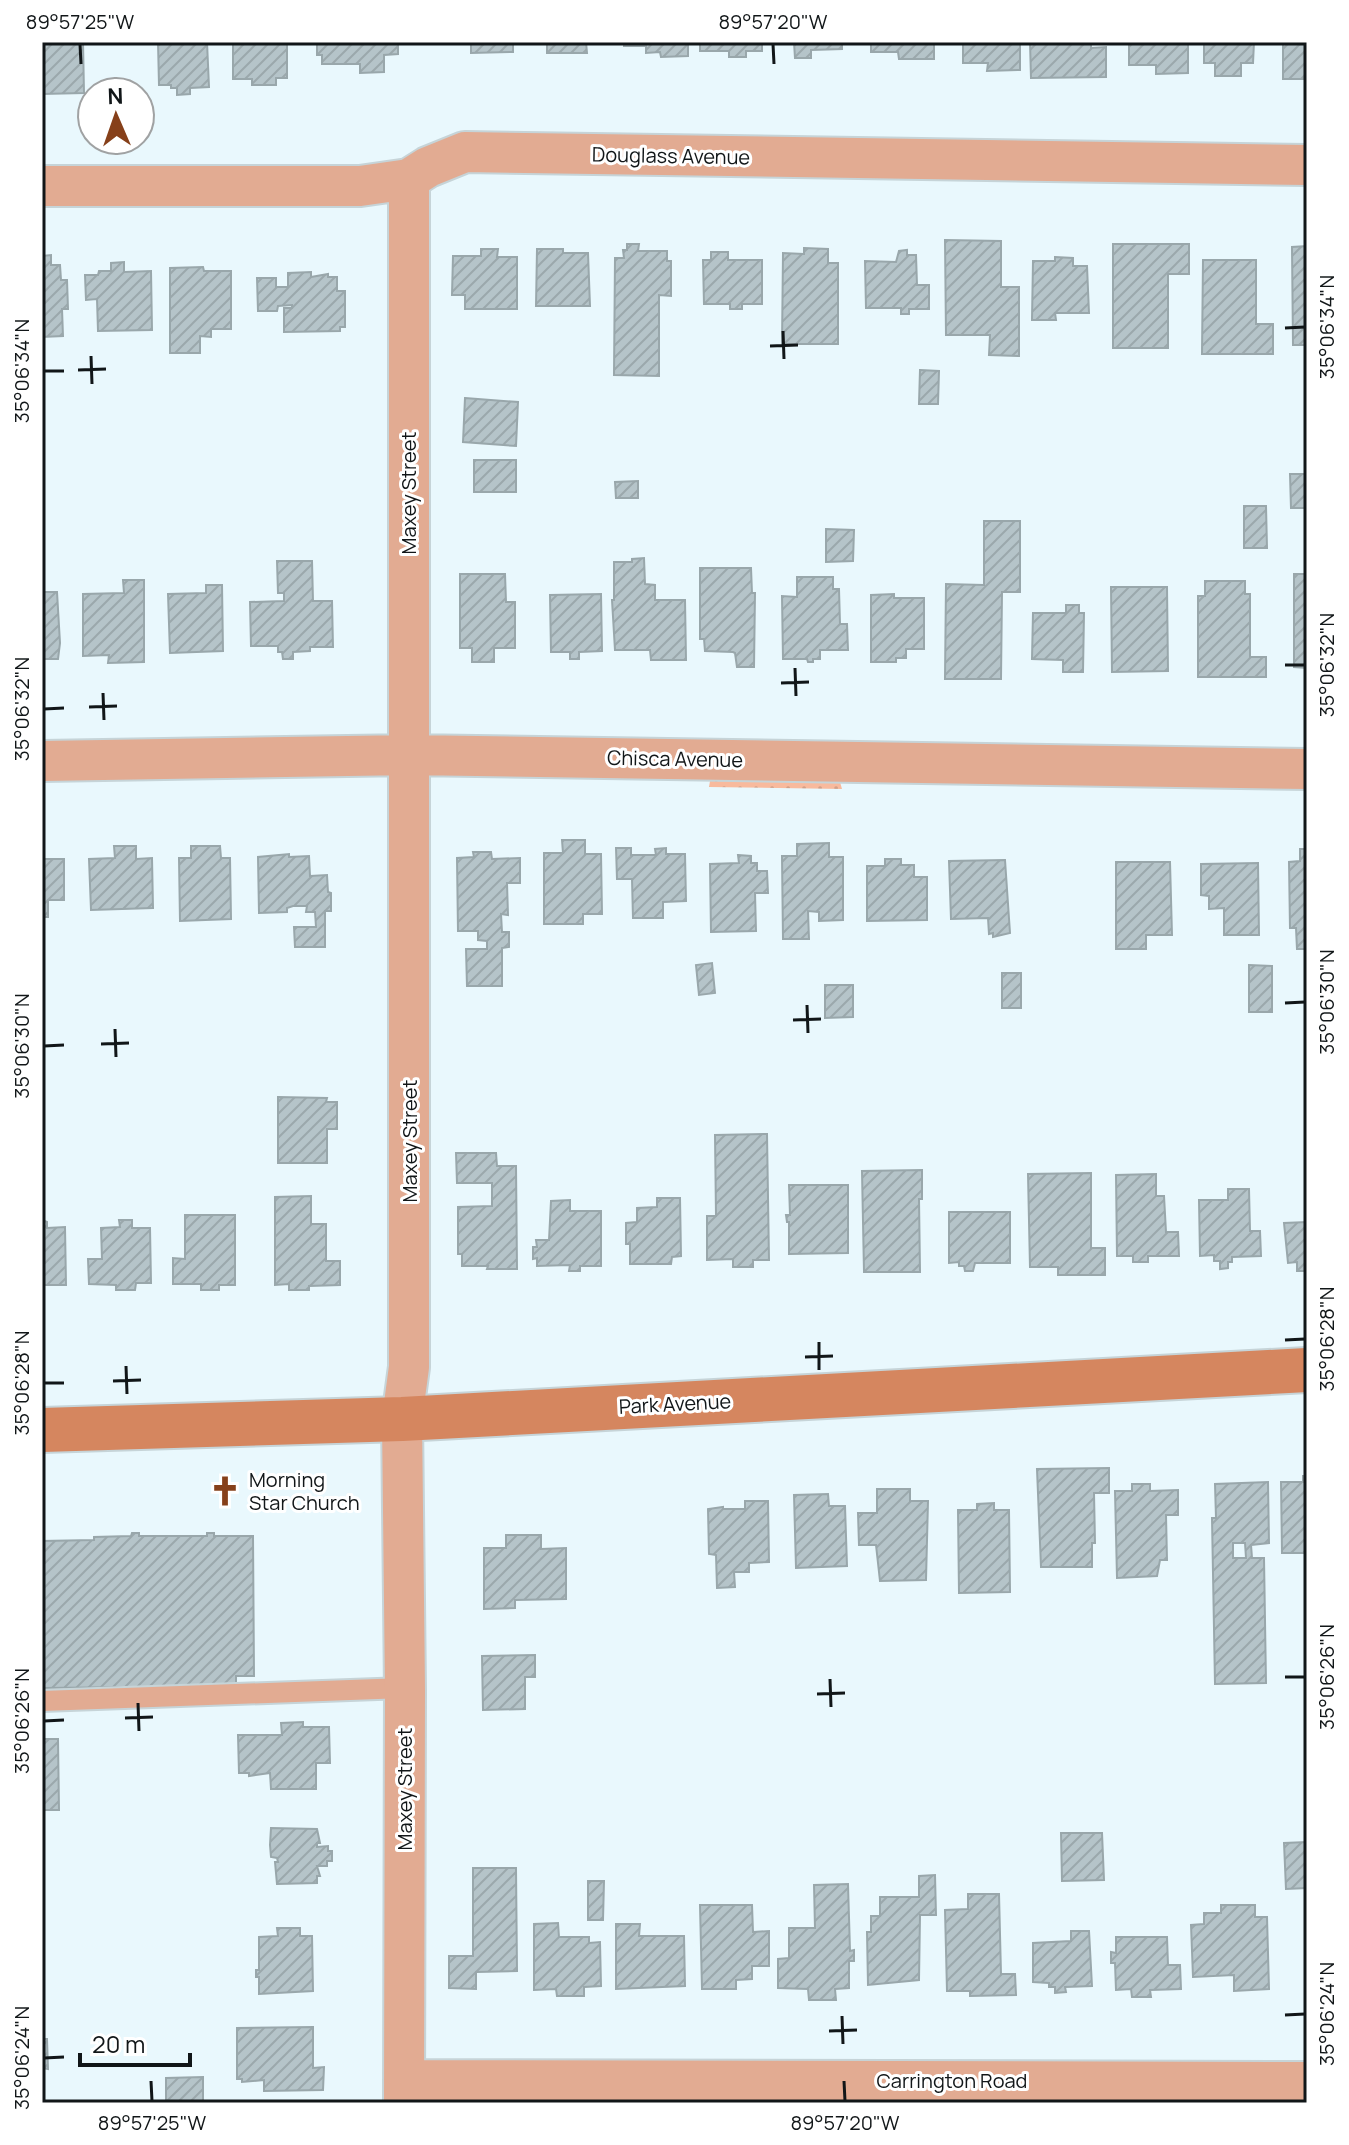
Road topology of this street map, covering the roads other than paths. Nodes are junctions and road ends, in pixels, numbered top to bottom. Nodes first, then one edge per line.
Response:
1 (1307, 165) edge
2 (409, 179) junction
3 (42, 186) edge
4 (410, 755) junction
5 (42, 761) edge
6 (1307, 769) edge
7 (1307, 1370) edge
8 (402, 1419) junction
9 (42, 1430) edge
10 (405, 1688) junction
11 (42, 1701) edge
12 (1307, 2082) edge
13 (404, 2092) edge

1 - 2 street, Douglass Avenue
2 - 3 street, Douglass Avenue
2 - 4 street, Maxey Street
4 - 5 street, Chisca Avenue
4 - 6 street, Chisca Avenue
4 - 8 street, Maxey Street
7 - 8 main road, Park Avenue
8 - 9 main road, Park Avenue
8 - 10 street, Maxey Street
10 - 11 lane
10 - 13 street, Maxey Street
12 - 13 street, Carrington Road

